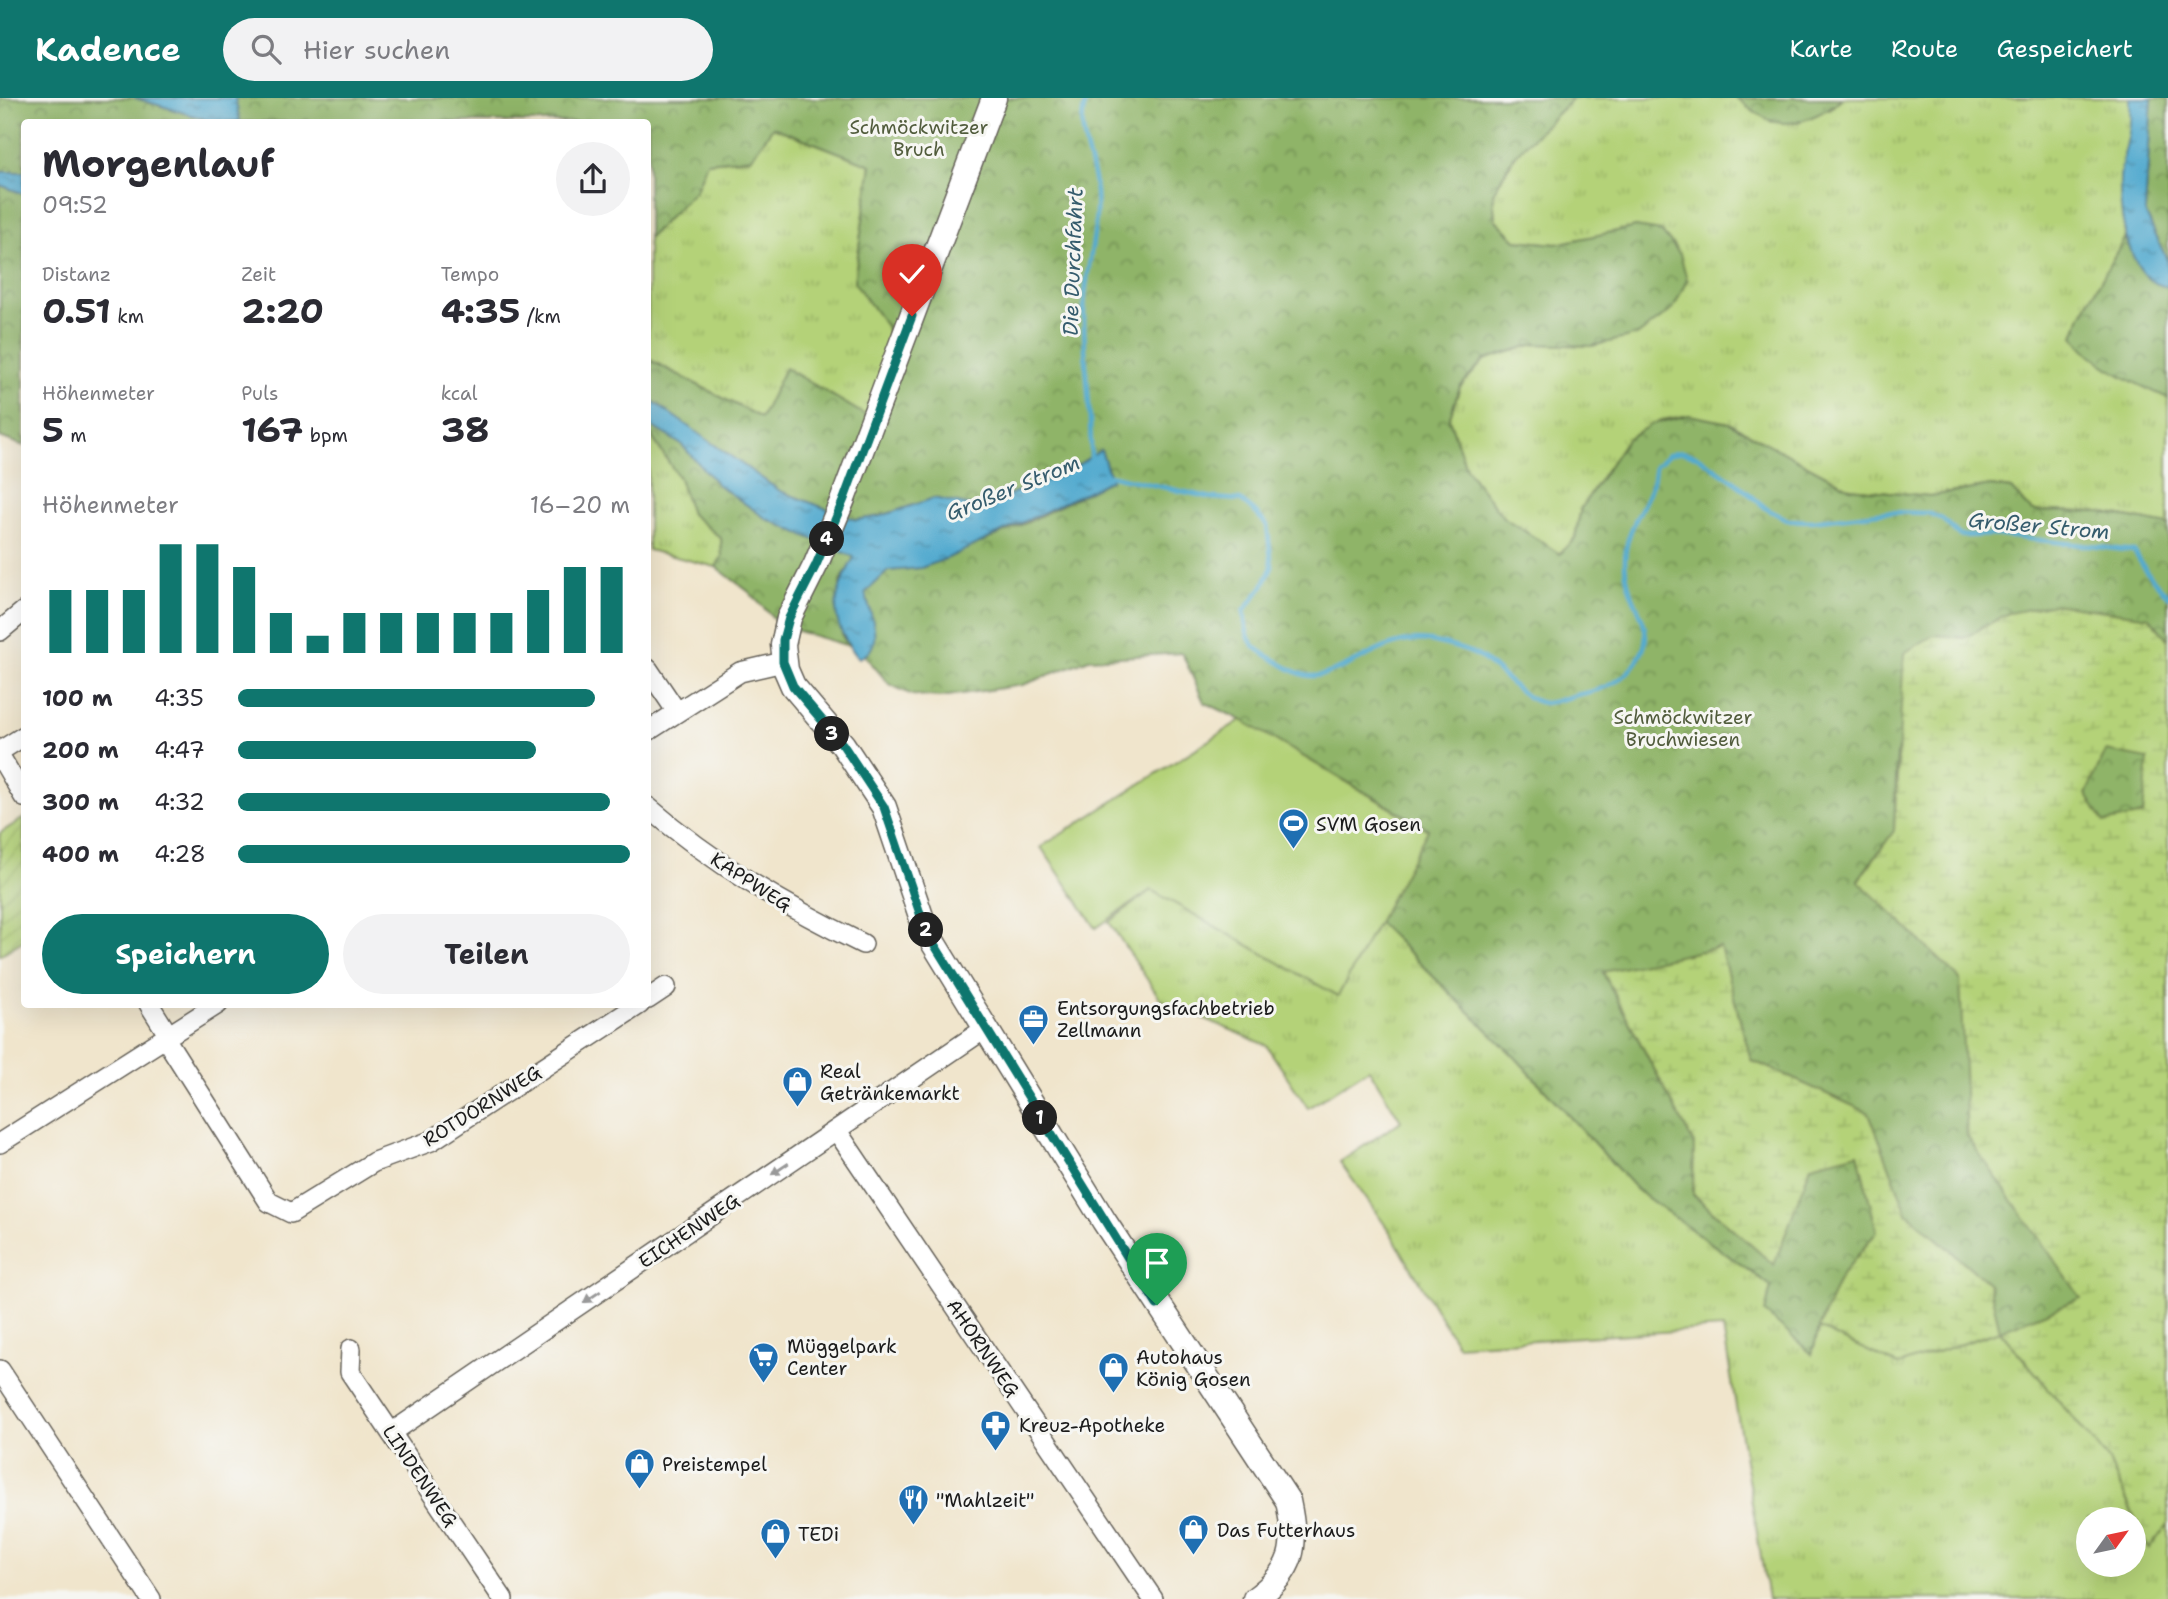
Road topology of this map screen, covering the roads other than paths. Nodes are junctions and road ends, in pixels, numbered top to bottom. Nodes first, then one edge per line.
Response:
1 (994, 98) edge
2 (21, 614) edge
3 (0, 631) edge
4 (783, 662) junction
5 (651, 673) edge
6 (677, 712) junction
7 (651, 729) edge
8 (21, 738) edge
9 (0, 754) edge
10 (21, 792) edge
11 (651, 809) edge
12 (863, 944) dead end
13 (666, 987) dead end
14 (651, 997) edge
15 (151, 1008) edge
16 (212, 1008) edge
17 (634, 1008) edge
18 (986, 1028) junction
19 (167, 1037) junction
20 (837, 1131) junction
21 (0, 1143) edge
22 (351, 1349) dead end
23 (0, 1370) edge
24 (391, 1433) junction
25 (151, 1599) edge
26 (503, 1599) edge
27 (1153, 1599) edge
28 (1255, 1599) edge

1 - 4 main road
2 - 3 street
4 - 6 street
4 - 18 main road
5 - 6 street
6 - 7 street
8 - 9 street
9 - 10 street
11 - 12 street, KAPPWEG
13 - 14 street
15 - 19 street
16 - 19 street
17 - 19 street, ROTDORNWEG
18 - 20 street, EICHENWEG
18 - 28 main road
19 - 21 street
20 -> 24 street, EICHENWEG
20 - 27 street, AHORNWEG
22 - 24 street, LINDENWEG
23 - 25 street
24 - 26 street, LINDENWEG

